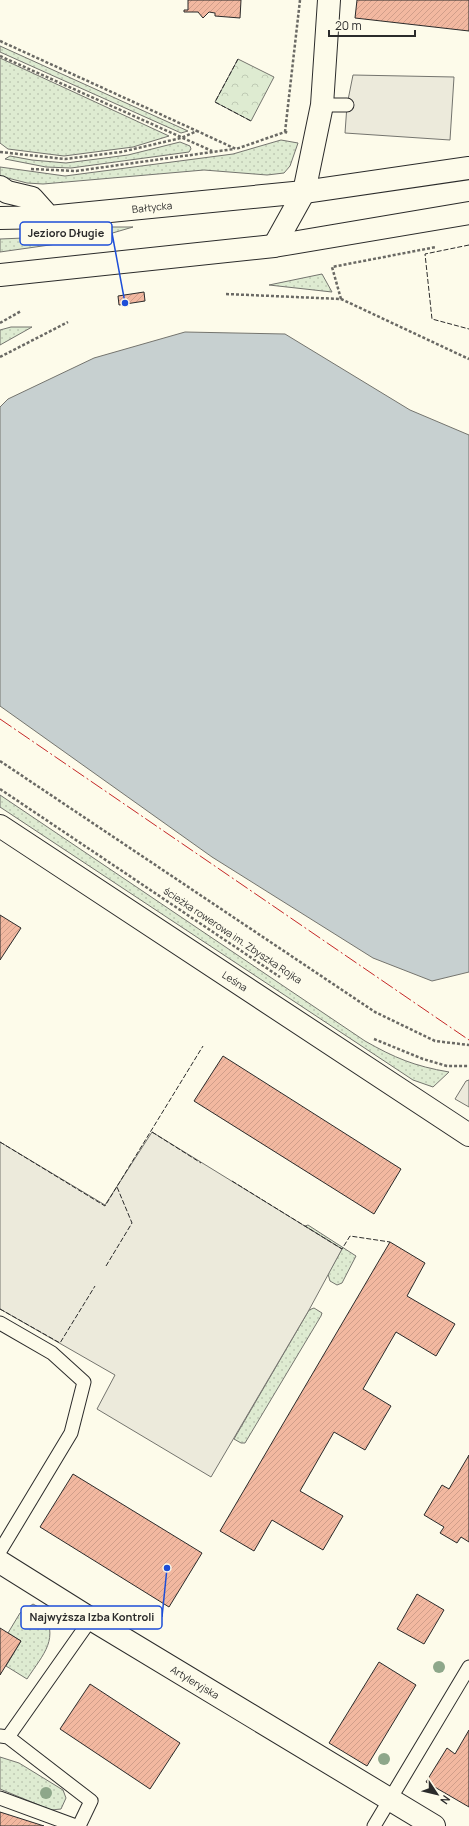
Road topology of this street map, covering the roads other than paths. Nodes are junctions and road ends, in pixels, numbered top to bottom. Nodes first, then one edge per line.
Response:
1 (329, 0) edge
2 (322, 104) junction
3 (348, 105) dead end
4 (469, 168) edge
5 (0, 187) edge
6 (304, 192) junction
7 (469, 213) edge
8 (49, 217) junction
9 (0, 218) edge
10 (274, 246) junction
11 (0, 275) edge
12 (0, 826) edge
13 (469, 1135) edge
14 (0, 1323) edge
15 (0, 1551) edge
16 (0, 1562) edge
17 (91, 1619) junction
18 (469, 1666) edge
19 (4, 1737) edge
20 (0, 1798) edge
21 (391, 1800) junction
22 (76, 1826) edge
23 (79, 1826) edge
24 (374, 1826) edge
25 (434, 1826) edge

1 - 2 street
2 - 3 lane
2 - 6 street
4 - 6 street, Bałtycka
5 - 8 street
6 - 8 street, Bałtycka
6 - 10 street
7 - 10 street
8 - 9 street, Bałtycka
10 - 11 street
12 - 13 street, Leśna
14 - 15 lane
16 - 17 street, Artyleryjska
17 - 19 lane
17 - 21 street, Artyleryjska
18 - 21 lane
19 - 23 lane
20 - 22 lane
21 - 24 lane
21 - 25 street, Artyleryjska

